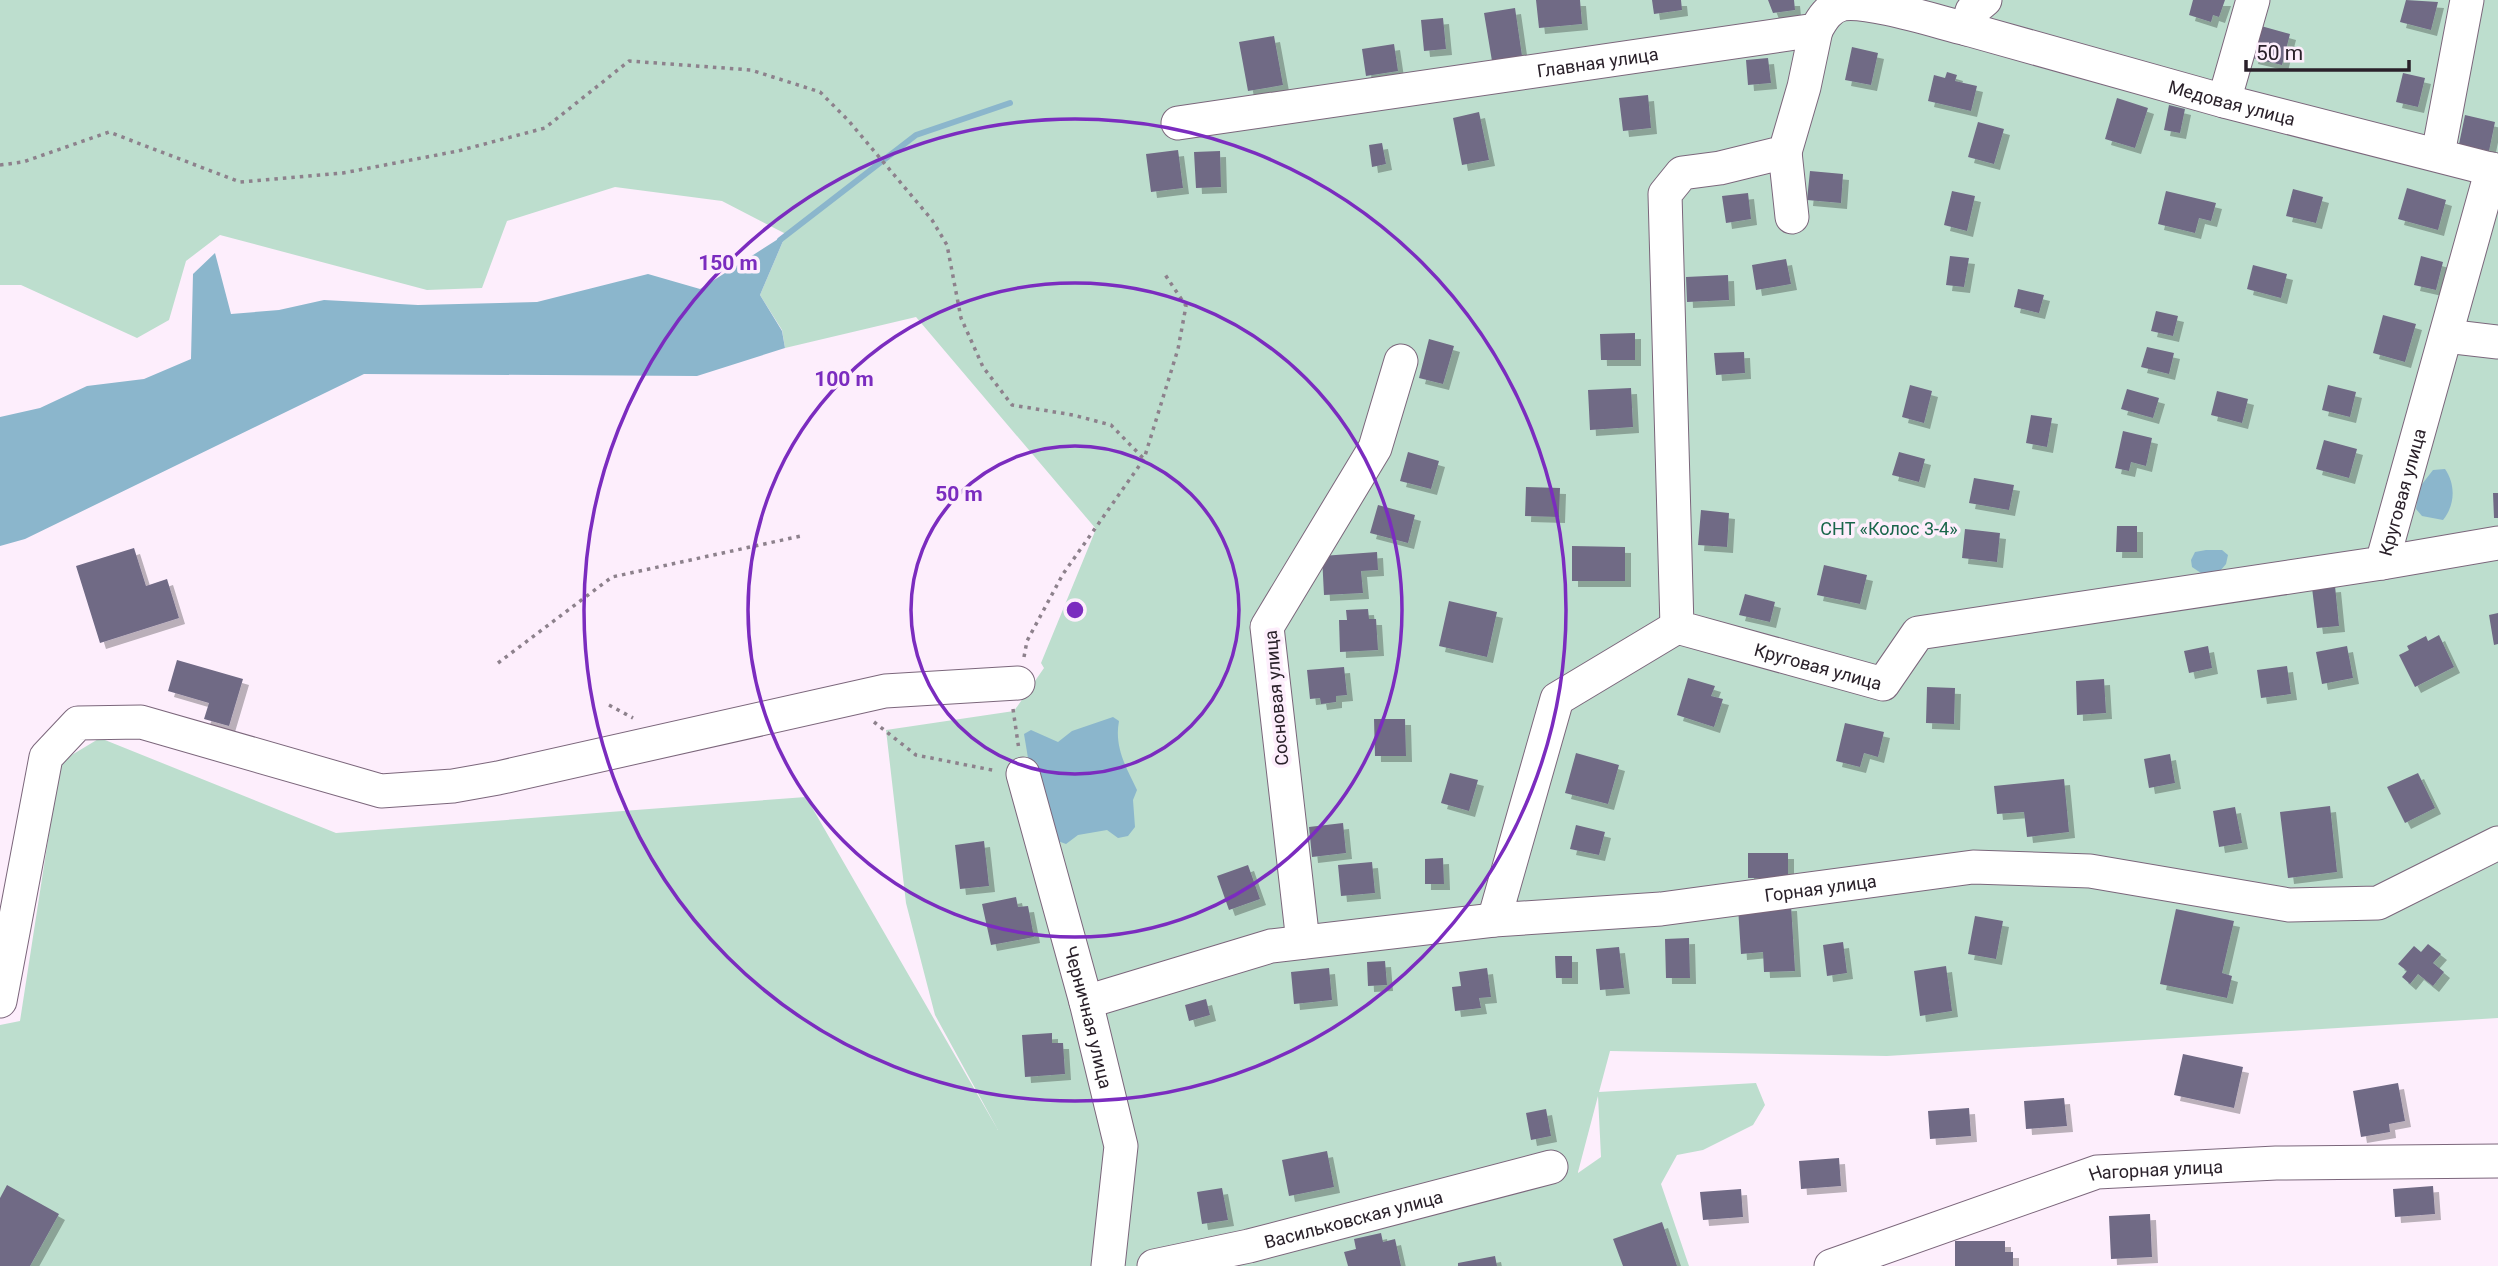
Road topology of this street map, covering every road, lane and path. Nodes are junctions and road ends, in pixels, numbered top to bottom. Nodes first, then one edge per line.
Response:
1 (1985, 0) edge
2 (2253, 0) edge
3 (2467, 0) edge
4 (1967, 29) junction
5 (1816, 30) junction
6 (2224, 101) junction
7 (1178, 123) dead end
8 (1785, 152) junction
9 (2438, 154) junction
10 (0, 165) edge
11 (2495, 170) edge
12 (1791, 217) dead end
13 (1164, 273) dead end
14 (2446, 336) junction
15 (2498, 342) edge
16 (1401, 361) dead end
17 (1144, 459) junction
18 (801, 536) dead end
19 (2490, 550) edge
20 (2382, 562) junction
21 (1677, 627) junction
22 (498, 663) dead end
23 (1018, 683) junction
24 (609, 705) dead end
25 (633, 719) dead end
26 (868, 719) dead end
27 (1016, 774) junction
28 (2498, 843) edge
29 (1494, 920) junction
30 (1303, 942) junction
31 (0, 1001) edge
32 (1087, 1002) junction
33 (2498, 1161) edge
34 (1551, 1167) dead end
35 (1108, 1266) edge
36 (1154, 1266) edge
37 (1831, 1266) edge

1 - 4 street
2 - 6 street
3 - 9 street
4 - 5 street
4 - 6 street, Медовая улица
5 - 7 street, Главная улица
5 - 8 street
6 - 9 street, Медовая улица
8 - 12 street
8 - 21 street
9 - 11 street, Медовая улица
10 - 17 path
11 - 14 street, Круговая улица
13 - 17 path
14 - 15 street
14 - 20 street, Круговая улица
16 - 30 street, Сосновая улица
17 - 23 path
18 - 22 path
19 - 20 street
20 - 21 street, Круговая улица
21 - 29 street
23 - 27 path
23 - 31 street
24 - 25 path
26 - 27 path
27 - 32 street, Черничная улица
28 - 29 street, Горная улица
29 - 30 street, Горная улица
30 - 32 street, Горная улица
32 - 35 street, Черничная улица
33 - 37 street, Нагорная улица
34 - 36 street, Васильковская улица

